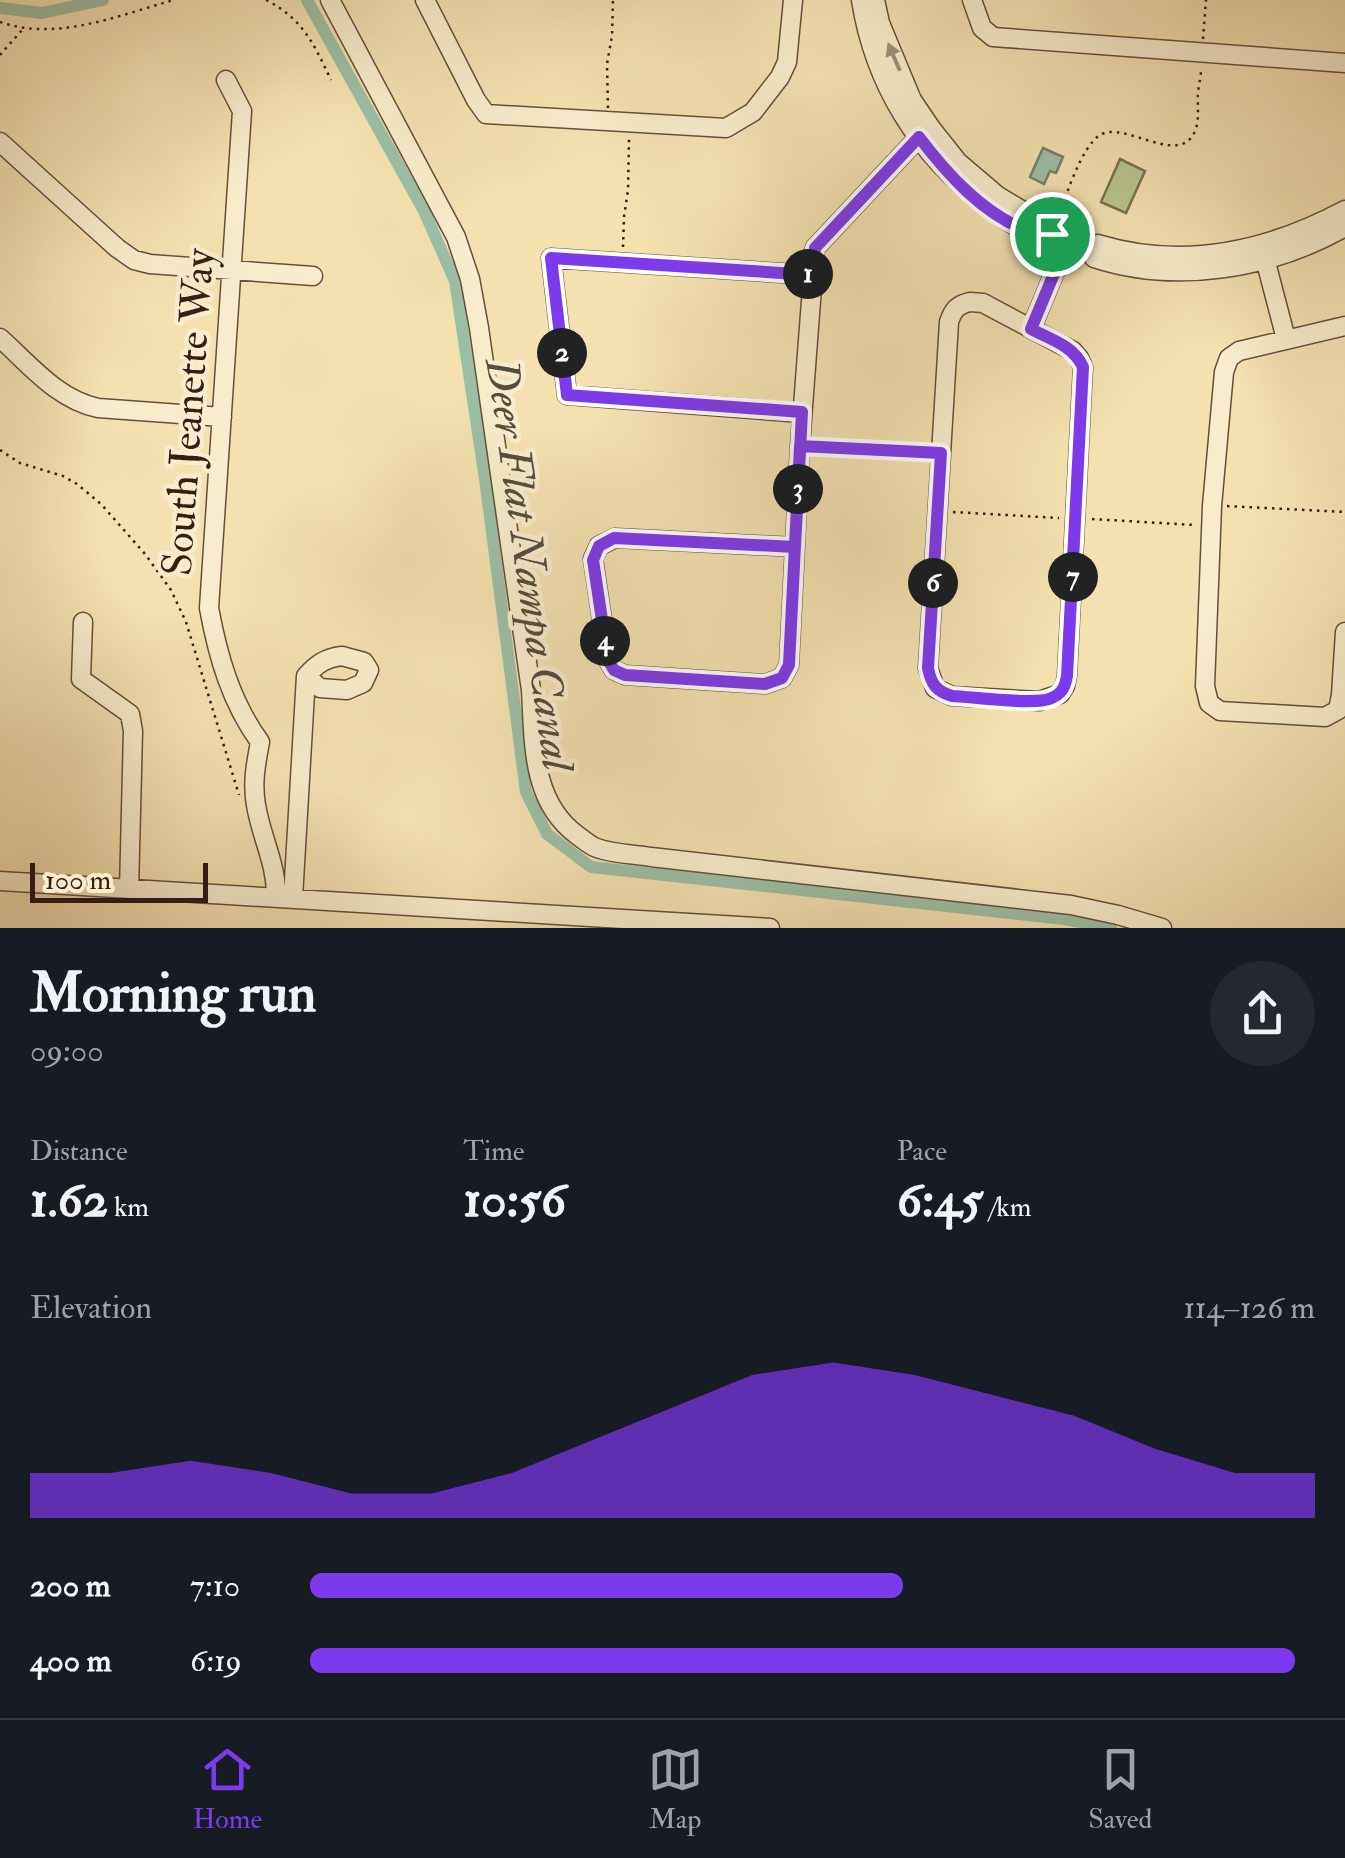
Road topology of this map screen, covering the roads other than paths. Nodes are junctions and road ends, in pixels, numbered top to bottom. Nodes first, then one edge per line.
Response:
1 (330, 0) edge
2 (425, 0) edge
3 (793, 0) edge
4 (861, 0) edge
5 (874, 0) edge
6 (972, 0) edge
7 (1345, 63) edge
8 (226, 80) dead end
9 (925, 132) junction
10 (0, 142) edge
11 (1345, 210) edge
12 (1345, 227) edge
13 (1055, 236) junction
14 (1263, 252) junction
15 (232, 272) junction
16 (813, 275) junction
17 (313, 276) dead end
18 (1345, 326) edge
19 (1031, 329) junction
20 (0, 338) edge
21 (1286, 339) junction
22 (802, 412) junction
23 (222, 417) junction
24 (795, 547) junction
25 (83, 622) dead end
26 (1345, 632) edge
27 (306, 676) dead end
28 (0, 881) edge
29 (129, 890) junction
30 (284, 898) junction
31 (770, 928) edge
32 (1162, 928) edge

1 - 32 street
2 - 3 street
4 - 9 street
9 -> 5 street
6 - 7 street
8 - 15 street, South Jeanette Way
9 - 13 street
9 - 16 street
10 - 15 street
11 - 14 street
12 - 14 street
13 - 14 street
13 - 19 street
14 - 21 street
15 - 17 street
15 - 23 street, South Jeanette Way
16 - 22 street
16 - 22 street
18 - 21 street
19 - 19 street
20 - 23 street
21 - 26 street
22 - 24 street
23 - 30 street, South Jeanette Way
24 - 24 street
25 - 29 street
27 - 30 street
28 - 29 street
29 - 30 street
30 - 31 street

